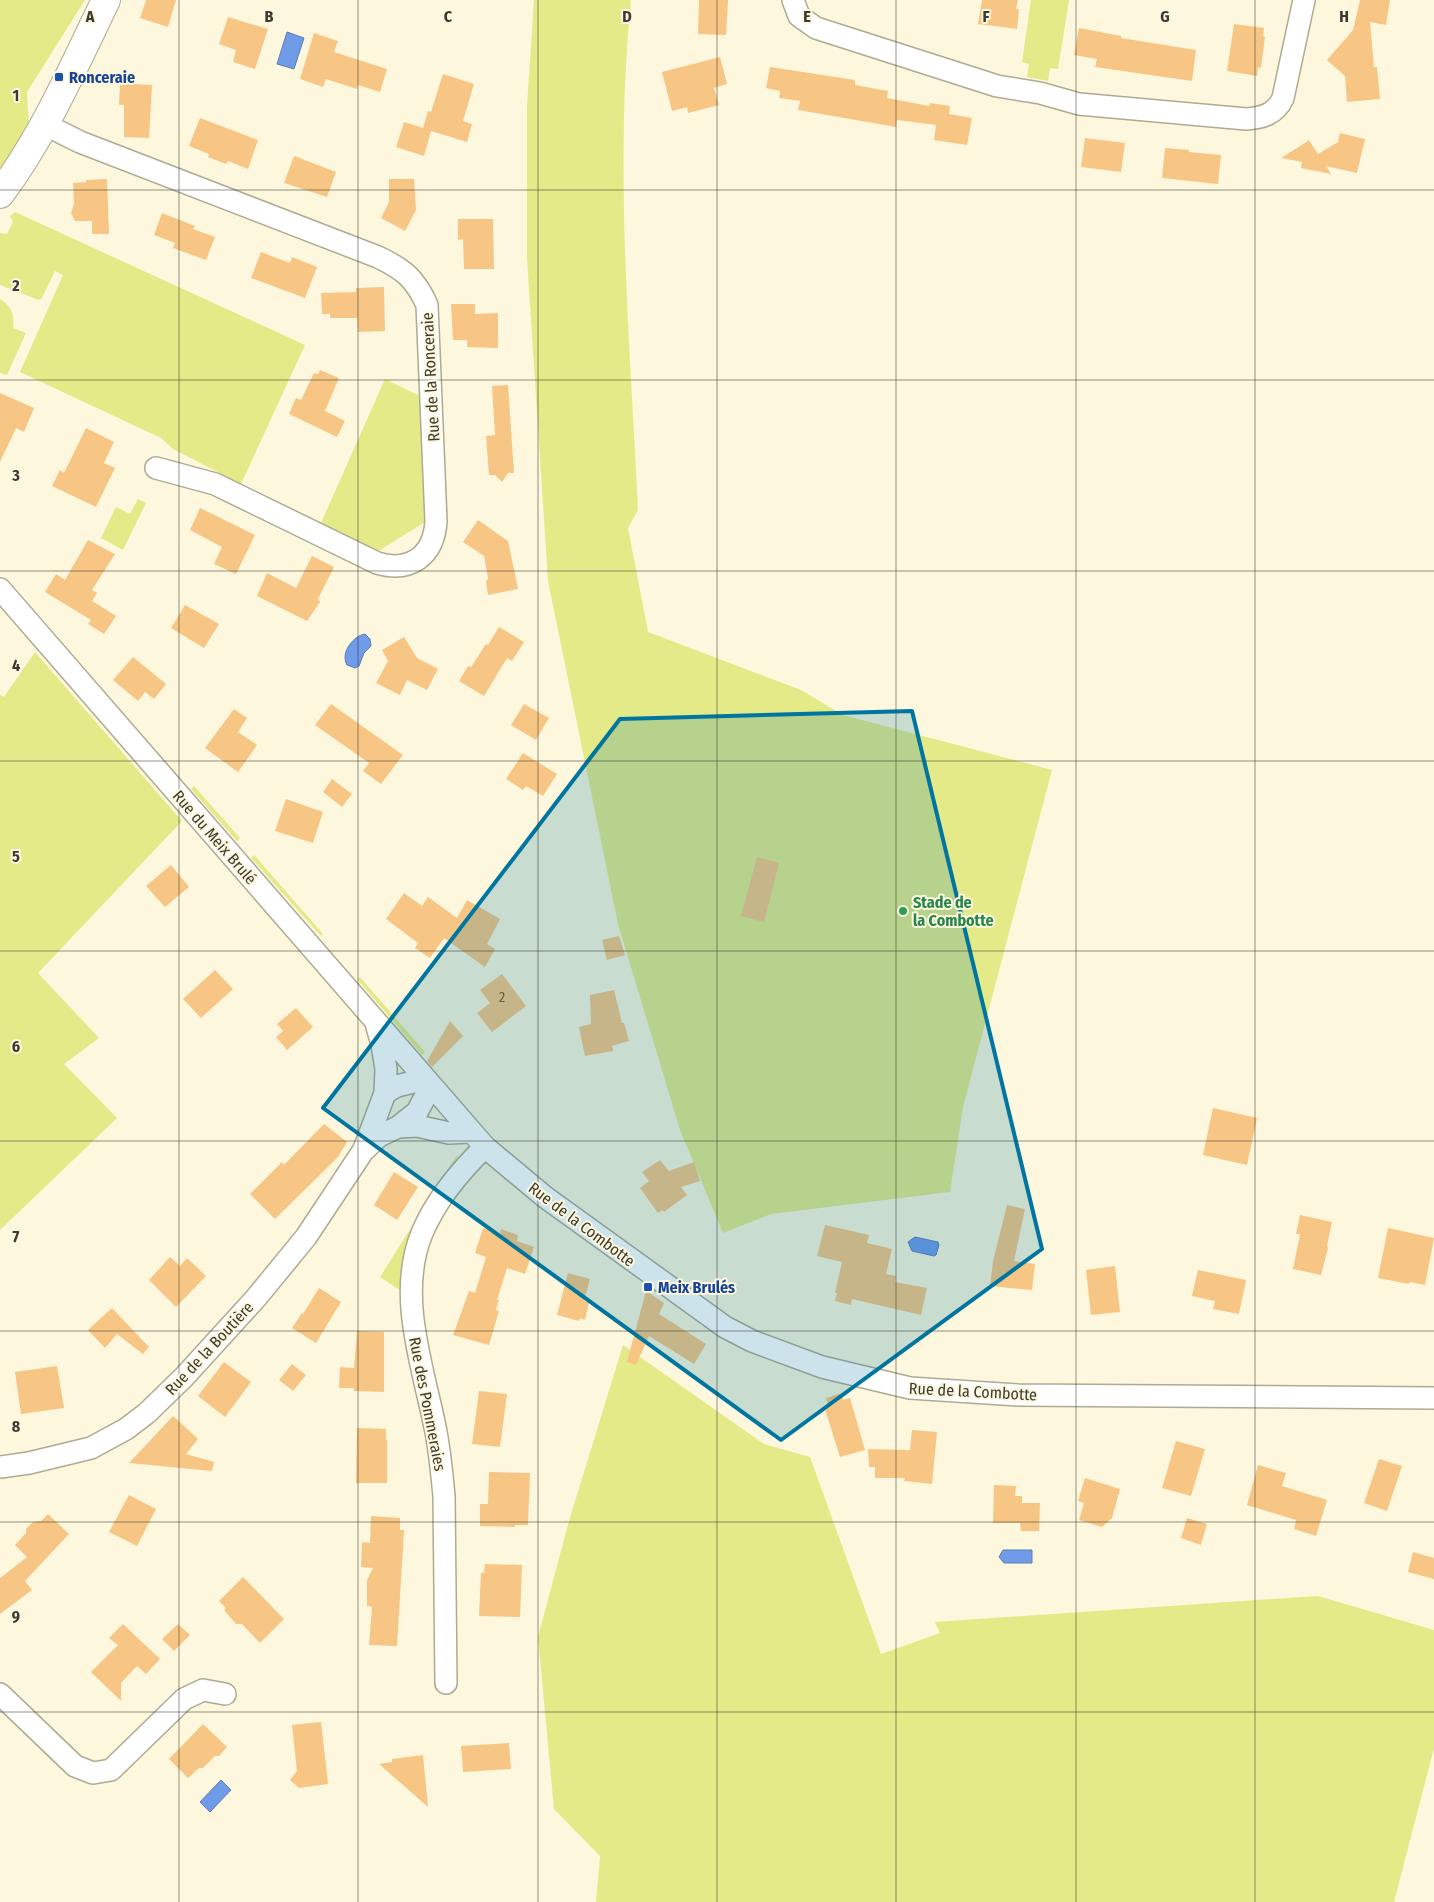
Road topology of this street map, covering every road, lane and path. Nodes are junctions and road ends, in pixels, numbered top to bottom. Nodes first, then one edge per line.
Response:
1 (106, 0) edge
2 (793, 0) edge
3 (1304, 0) edge
4 (44, 124) junction
5 (0, 194) edge
6 (156, 468) dead end
7 (0, 589) edge
8 (376, 1022) junction
9 (428, 1082) junction
10 (385, 1093) junction
11 (398, 1127) junction
12 (470, 1132) junction
13 (485, 1147) junction
14 (363, 1152) junction
15 (1434, 1398) edge
16 (0, 1467) edge
17 (446, 1684) dead end
18 (0, 1694) edge
19 (225, 1694) dead end

1 - 4 street
2 - 3 street
4 - 5 street
4 - 6 street, Rue de la Ronceraie
7 - 8 street, Rue du Meix Brulé
8 - 9 street, Rue du Meix Brulé
8 - 10 street, Rue de la Boutière
9 - 10 street
9 - 11 street, Rue de la Boutière
9 - 12 street, Rue de la Combotte
10 - 14 street, Rue de la Boutière
11 - 12 street
11 - 14 street, Rue de la Boutière
12 - 13 street, Rue de la Combotte
13 - 15 street, Rue de la Combotte
13 - 17 street, Rue des Pommeraies
14 - 16 street, Rue de la Boutière
18 - 19 street

